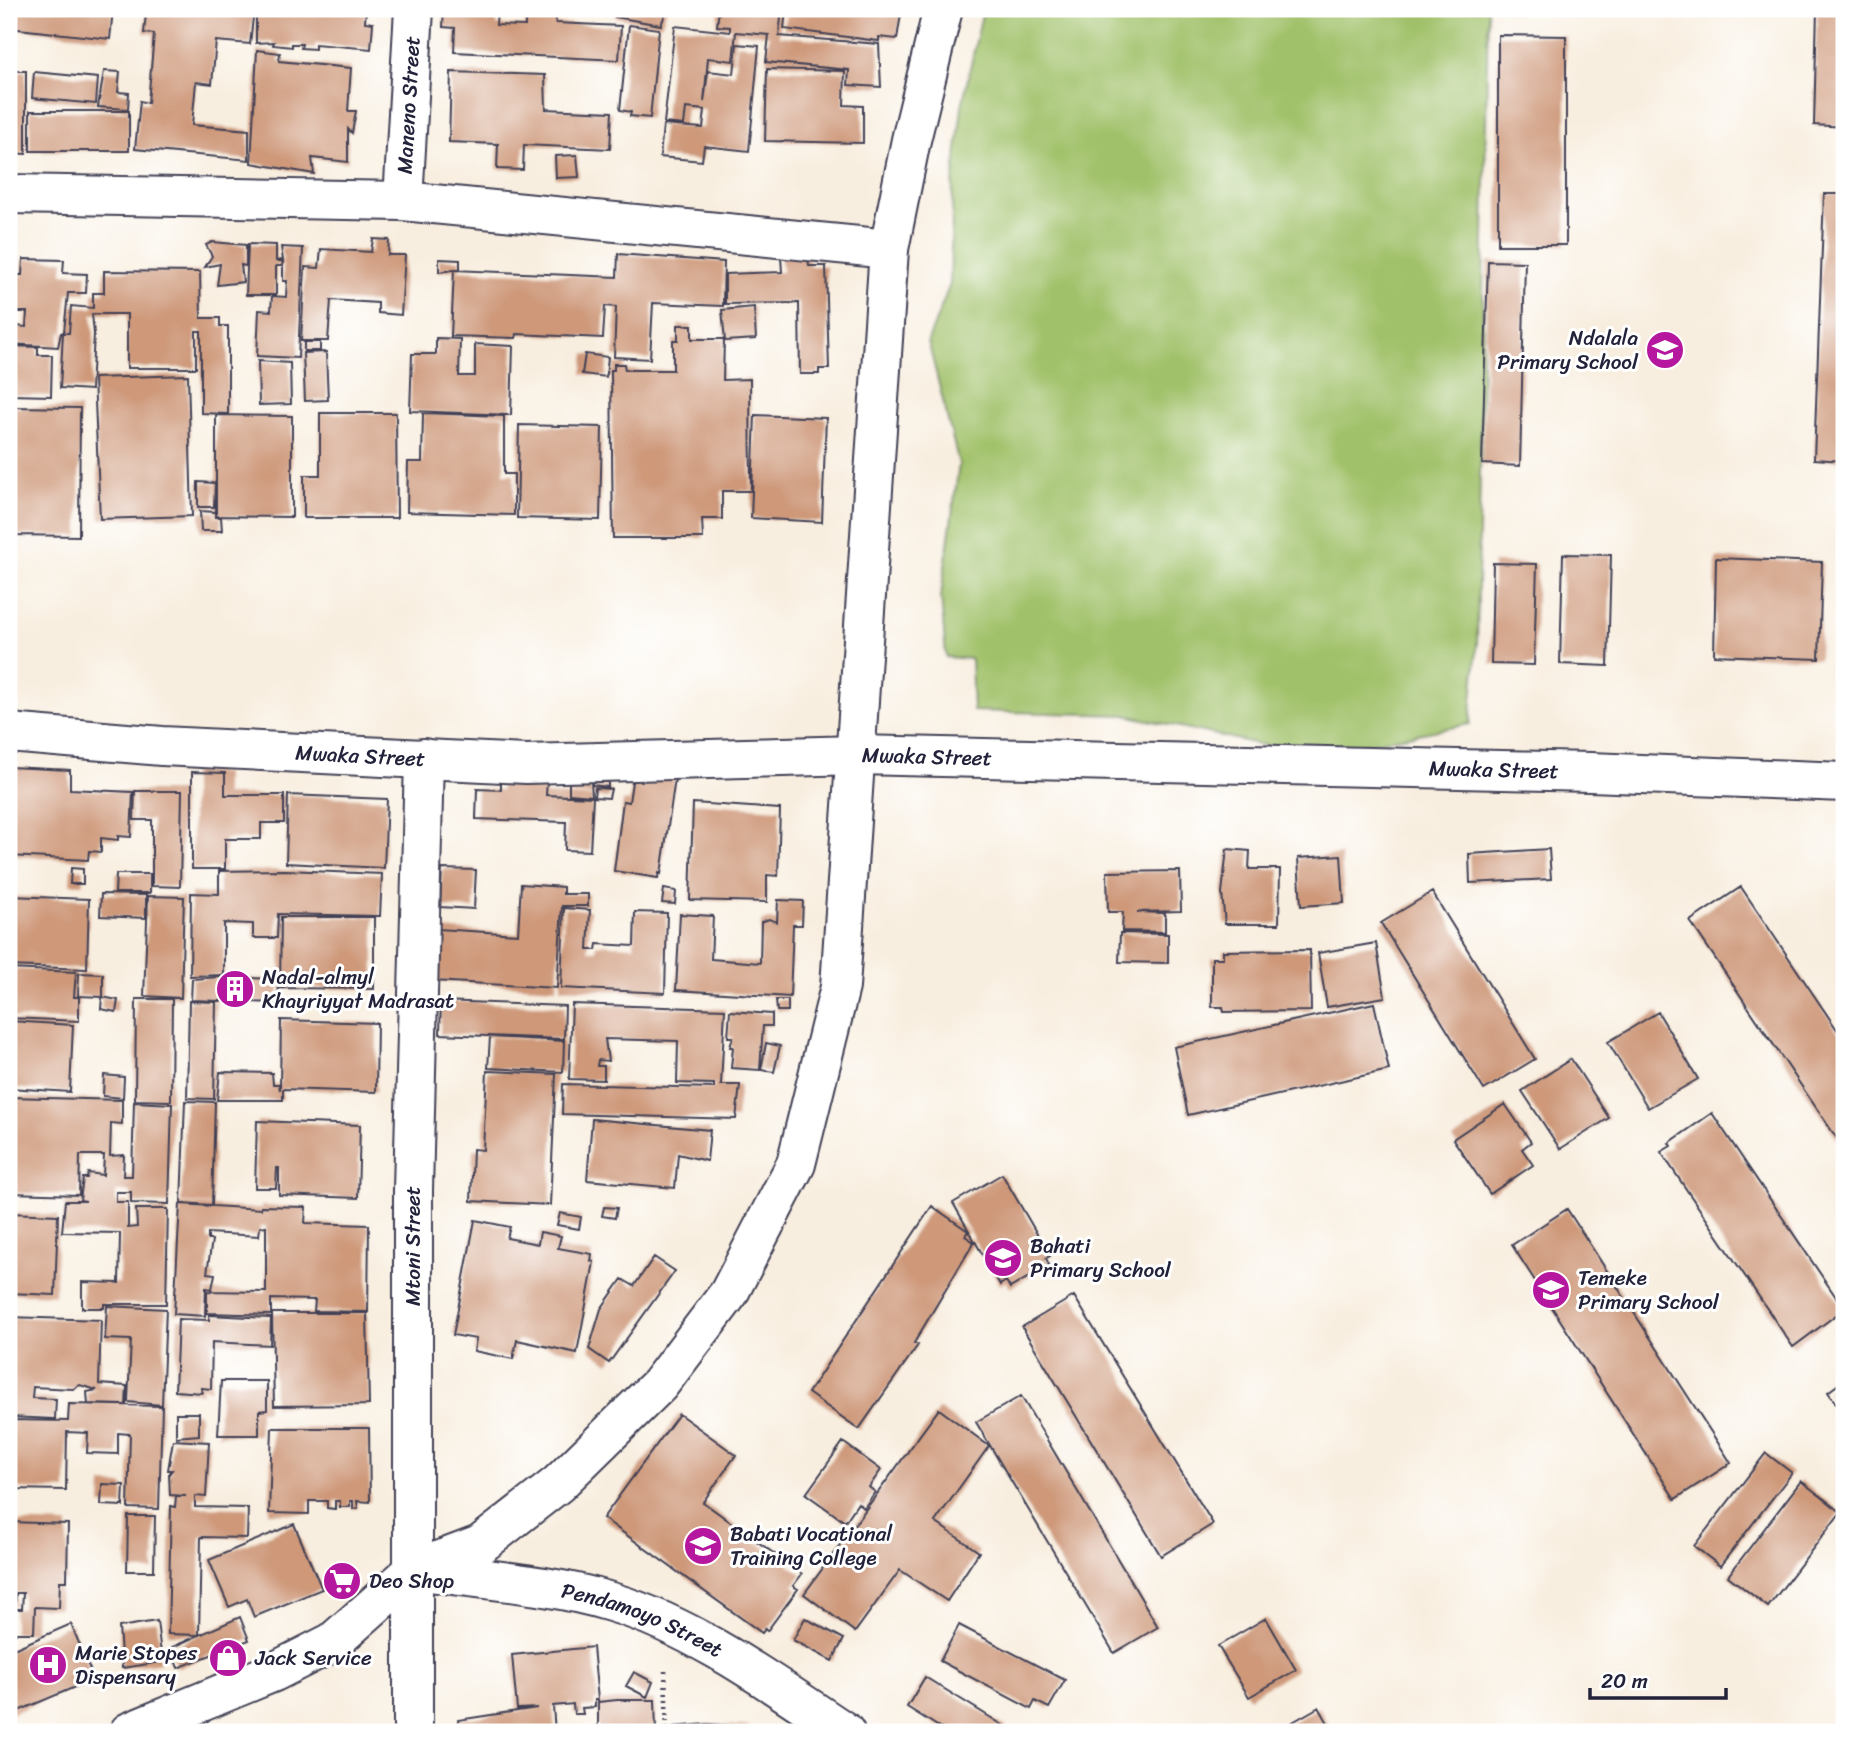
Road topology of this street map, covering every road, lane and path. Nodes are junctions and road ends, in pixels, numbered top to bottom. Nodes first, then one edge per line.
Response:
1 (414, 9) edge
2 (943, 9) edge
3 (9, 194) edge
4 (403, 201) junction
5 (890, 249) junction
6 (9, 733) edge
7 (858, 755) junction
8 (424, 758) junction
9 (1844, 782) edge
10 (414, 1570) junction
11 (665, 1624) junction
12 (146, 1729) edge
13 (414, 1732) edge
14 (667, 1732) edge
15 (845, 1732) edge

1 - 4 street, Maneno Street
2 - 5 street
3 - 4 street
4 - 5 street
5 - 7 street
6 - 8 street, Mwaka Street
7 - 8 street, Mwaka Street
7 - 9 street, Mwaka Street
7 - 10 street
8 - 10 street, Mtoni Street
10 - 11 street, Pendamoyo Street
10 - 12 street
10 - 13 street, Mtoni Street
11 - 14 path
11 - 15 street, Pendamoyo Street

